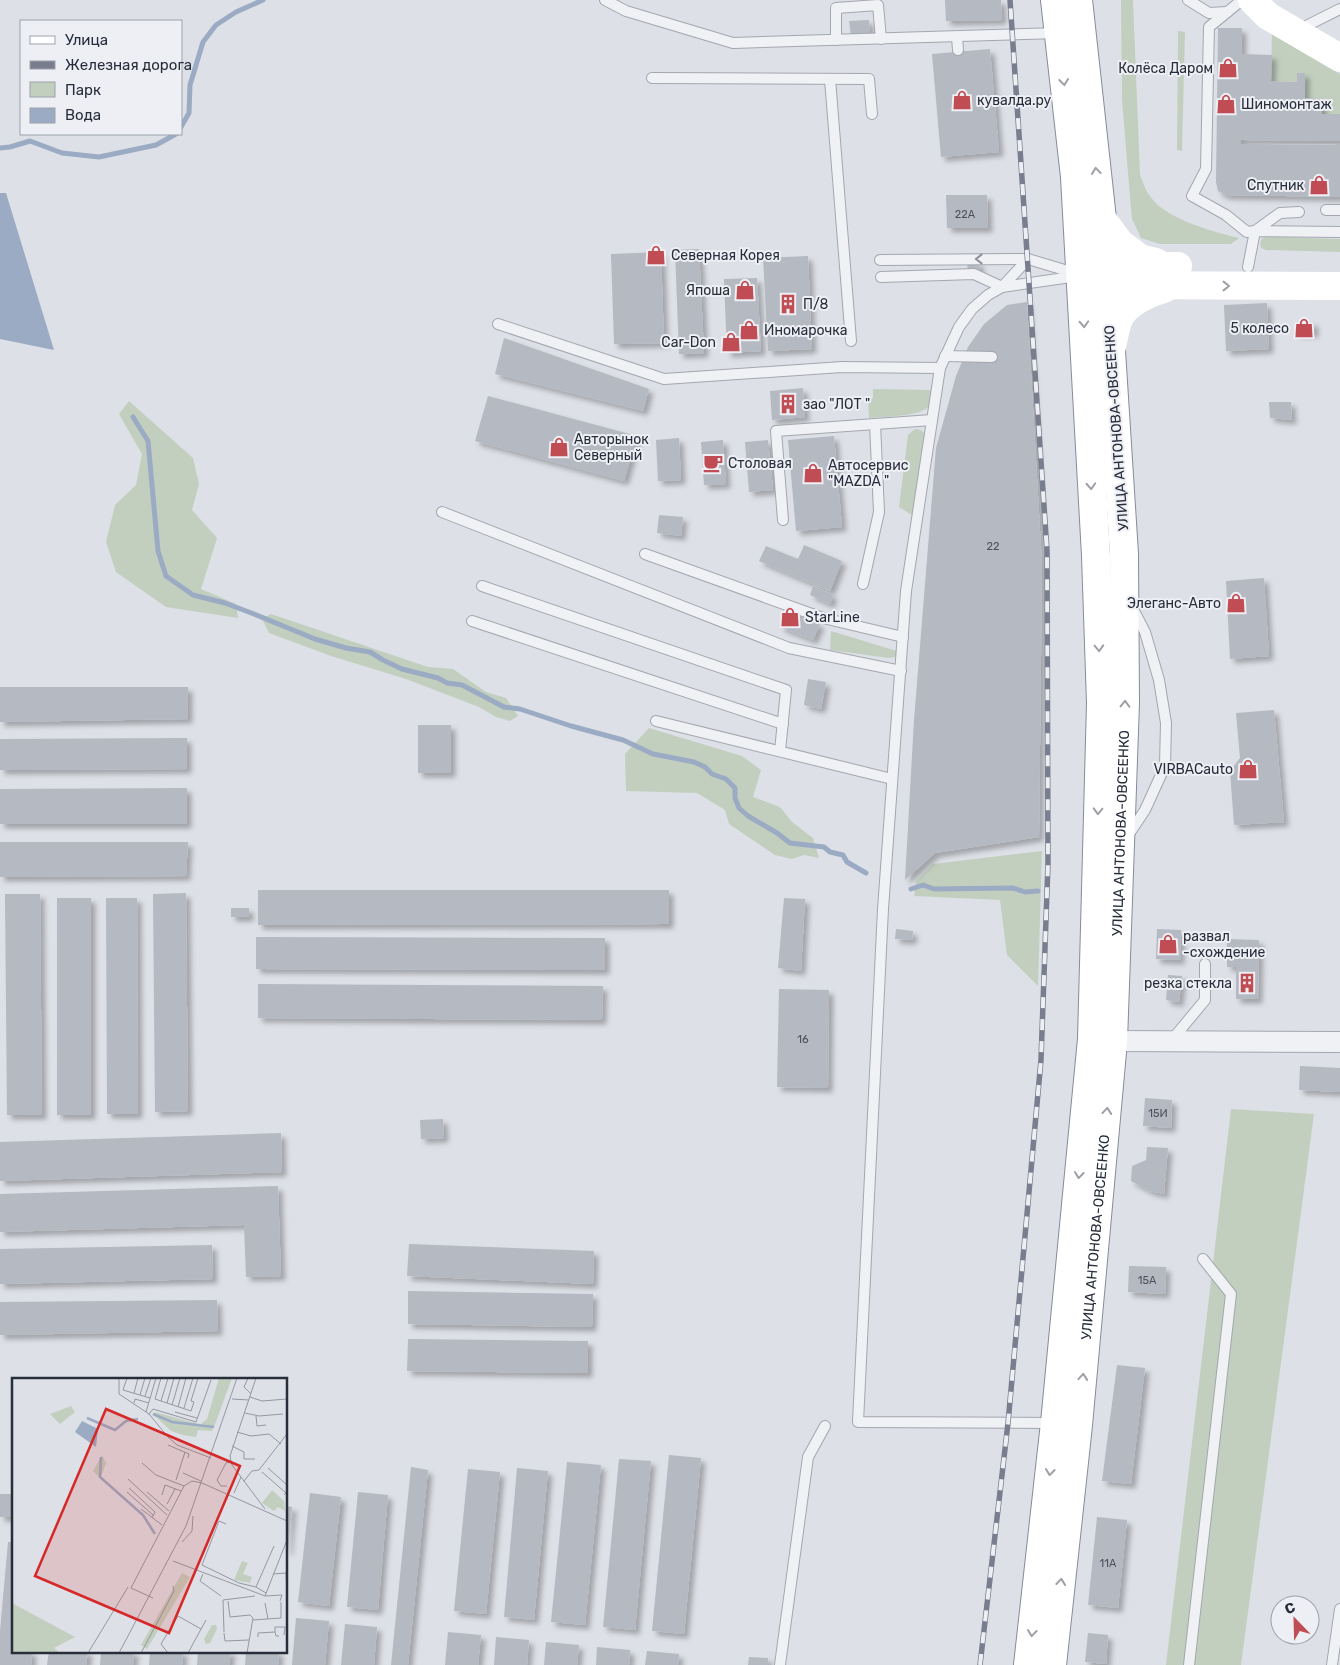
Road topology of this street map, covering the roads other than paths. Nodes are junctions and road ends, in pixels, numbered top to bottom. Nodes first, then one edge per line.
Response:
1 (605, 0) edge
2 (1055, 0) edge
3 (1078, 0) edge
4 (1188, 0) edge
5 (1242, 0) edge
6 (1252, 0) edge
7 (866, 3) edge
8 (835, 4) edge
9 (1340, 9) edge
10 (1227, 12) junction
11 (1069, 32) junction
12 (1295, 32) junction
13 (956, 37) junction
14 (881, 39) junction
15 (836, 40) junction
16 (958, 50) dead end
17 (1340, 58) edge
18 (652, 78) dead end
19 (830, 79) junction
20 (872, 114) dead end
21 (1326, 210) dead end
22 (1340, 210) edge
23 (1299, 212) dead end
24 (1102, 220) junction
25 (1256, 231) junction
26 (1340, 232) edge
27 (1028, 259) junction
28 (880, 260) dead end
29 (1248, 267) junction
30 (1340, 268) edge
31 (1098, 275) junction
32 (1177, 276) junction
33 (880, 277) dead end
34 (1340, 286) edge
35 (1002, 287) junction
36 (498, 324) dead end
37 (851, 341) dead end
38 (1111, 351) junction
39 (945, 356) junction
40 (992, 357) dead end
41 (940, 368) junction
42 (932, 420) junction
43 (875, 424) junction
44 (442, 512) dead end
45 (783, 520) dead end
46 (645, 554) dead end
47 (863, 584) dead end
48 (482, 586) dead end
49 (1124, 590) junction
50 (472, 621) dead end
51 (903, 637) junction
52 (901, 671) junction
53 (656, 721) dead end
54 (783, 724) junction
55 (780, 752) junction
56 (892, 779) junction
57 (1120, 848) junction
58 (1205, 964) dead end
59 (1171, 1040) junction
60 (1113, 1041) junction
61 (1340, 1042) edge
62 (1203, 1259) dead end
63 (1067, 1424) junction
64 (825, 1426) dead end
65 (1340, 1608) edge
66 (780, 1665) edge
67 (1028, 1665) edge
68 (1052, 1665) edge
69 (1189, 1665) edge
70 (1332, 1665) edge

1 - 15 lane
2 - 11 main road, УЛИЦА АНТОНОВА-ОВСЕЕНКО
3 - 11 main road, УЛИЦА АНТОНОВА-ОВСЕЕНКО
4 - 10 lane
5 - 10 lane
6 - 12 main road
7 - 8 lane
7 - 14 lane
8 - 15 lane
9 - 12 lane
10 - 25 lane
11 - 13 lane
24 -> 11 main road, УЛИЦА АНТОНОВА-ОВСЕЕНКО
11 -> 31 main road, УЛИЦА АНТОНОВА-ОВСЕЕНКО
12 - 17 main road
13 - 14 lane
13 - 16 lane
14 - 15 lane
18 - 19 lane
19 - 20 lane
19 - 37 lane
21 - 22 lane
23 - 25 lane
24 - 31 main road, УЛИЦА АНТОНОВА-ОВСЕЕНКО
24 - 32 main road
25 - 26 lane
25 - 29 lane
27 -> 28 lane
27 - 31 lane
27 - 35 lane
29 - 30 main road
29 - 32 main road
31 - 32 main road
31 - 35 lane
31 - 38 main road, УЛИЦА АНТОНОВА-ОВСЕЕНКО
31 -> 63 main road, УЛИЦА АНТОНОВА-ОВСЕЕНКО
32 -> 34 main road
32 - 38 main road
33 - 35 lane
35 - 39 lane
36 - 41 lane
38 - 49 main road, УЛИЦА АНТОНОВА-ОВСЕЕНКО
39 - 40 lane
39 - 41 lane
41 - 42 lane
42 - 43 lane
42 - 51 lane
43 - 45 lane
43 - 47 lane
44 - 52 lane
46 - 51 lane
48 - 54 lane
57 -> 49 main road, УЛИЦА АНТОНОВА-ОВСЕЕНКО
49 - 57 lane
50 - 54 lane
51 - 52 lane
52 - 56 lane
53 - 55 lane
54 - 55 lane
55 - 56 lane
56 - 63 lane
57 - 60 main road, УЛИЦА АНТОНОВА-ОВСЕЕНКО
58 - 59 lane
59 - 60 street
59 - 61 street
63 -> 60 main road, УЛИЦА АНТОНОВА-ОВСЕЕНКО
62 - 69 lane
63 -> 67 main road, УЛИЦА АНТОНОВА-ОВСЕЕНКО
68 -> 63 main road, УЛИЦА АНТОНОВА-ОВСЕЕНКО
64 - 66 lane
65 - 70 lane

